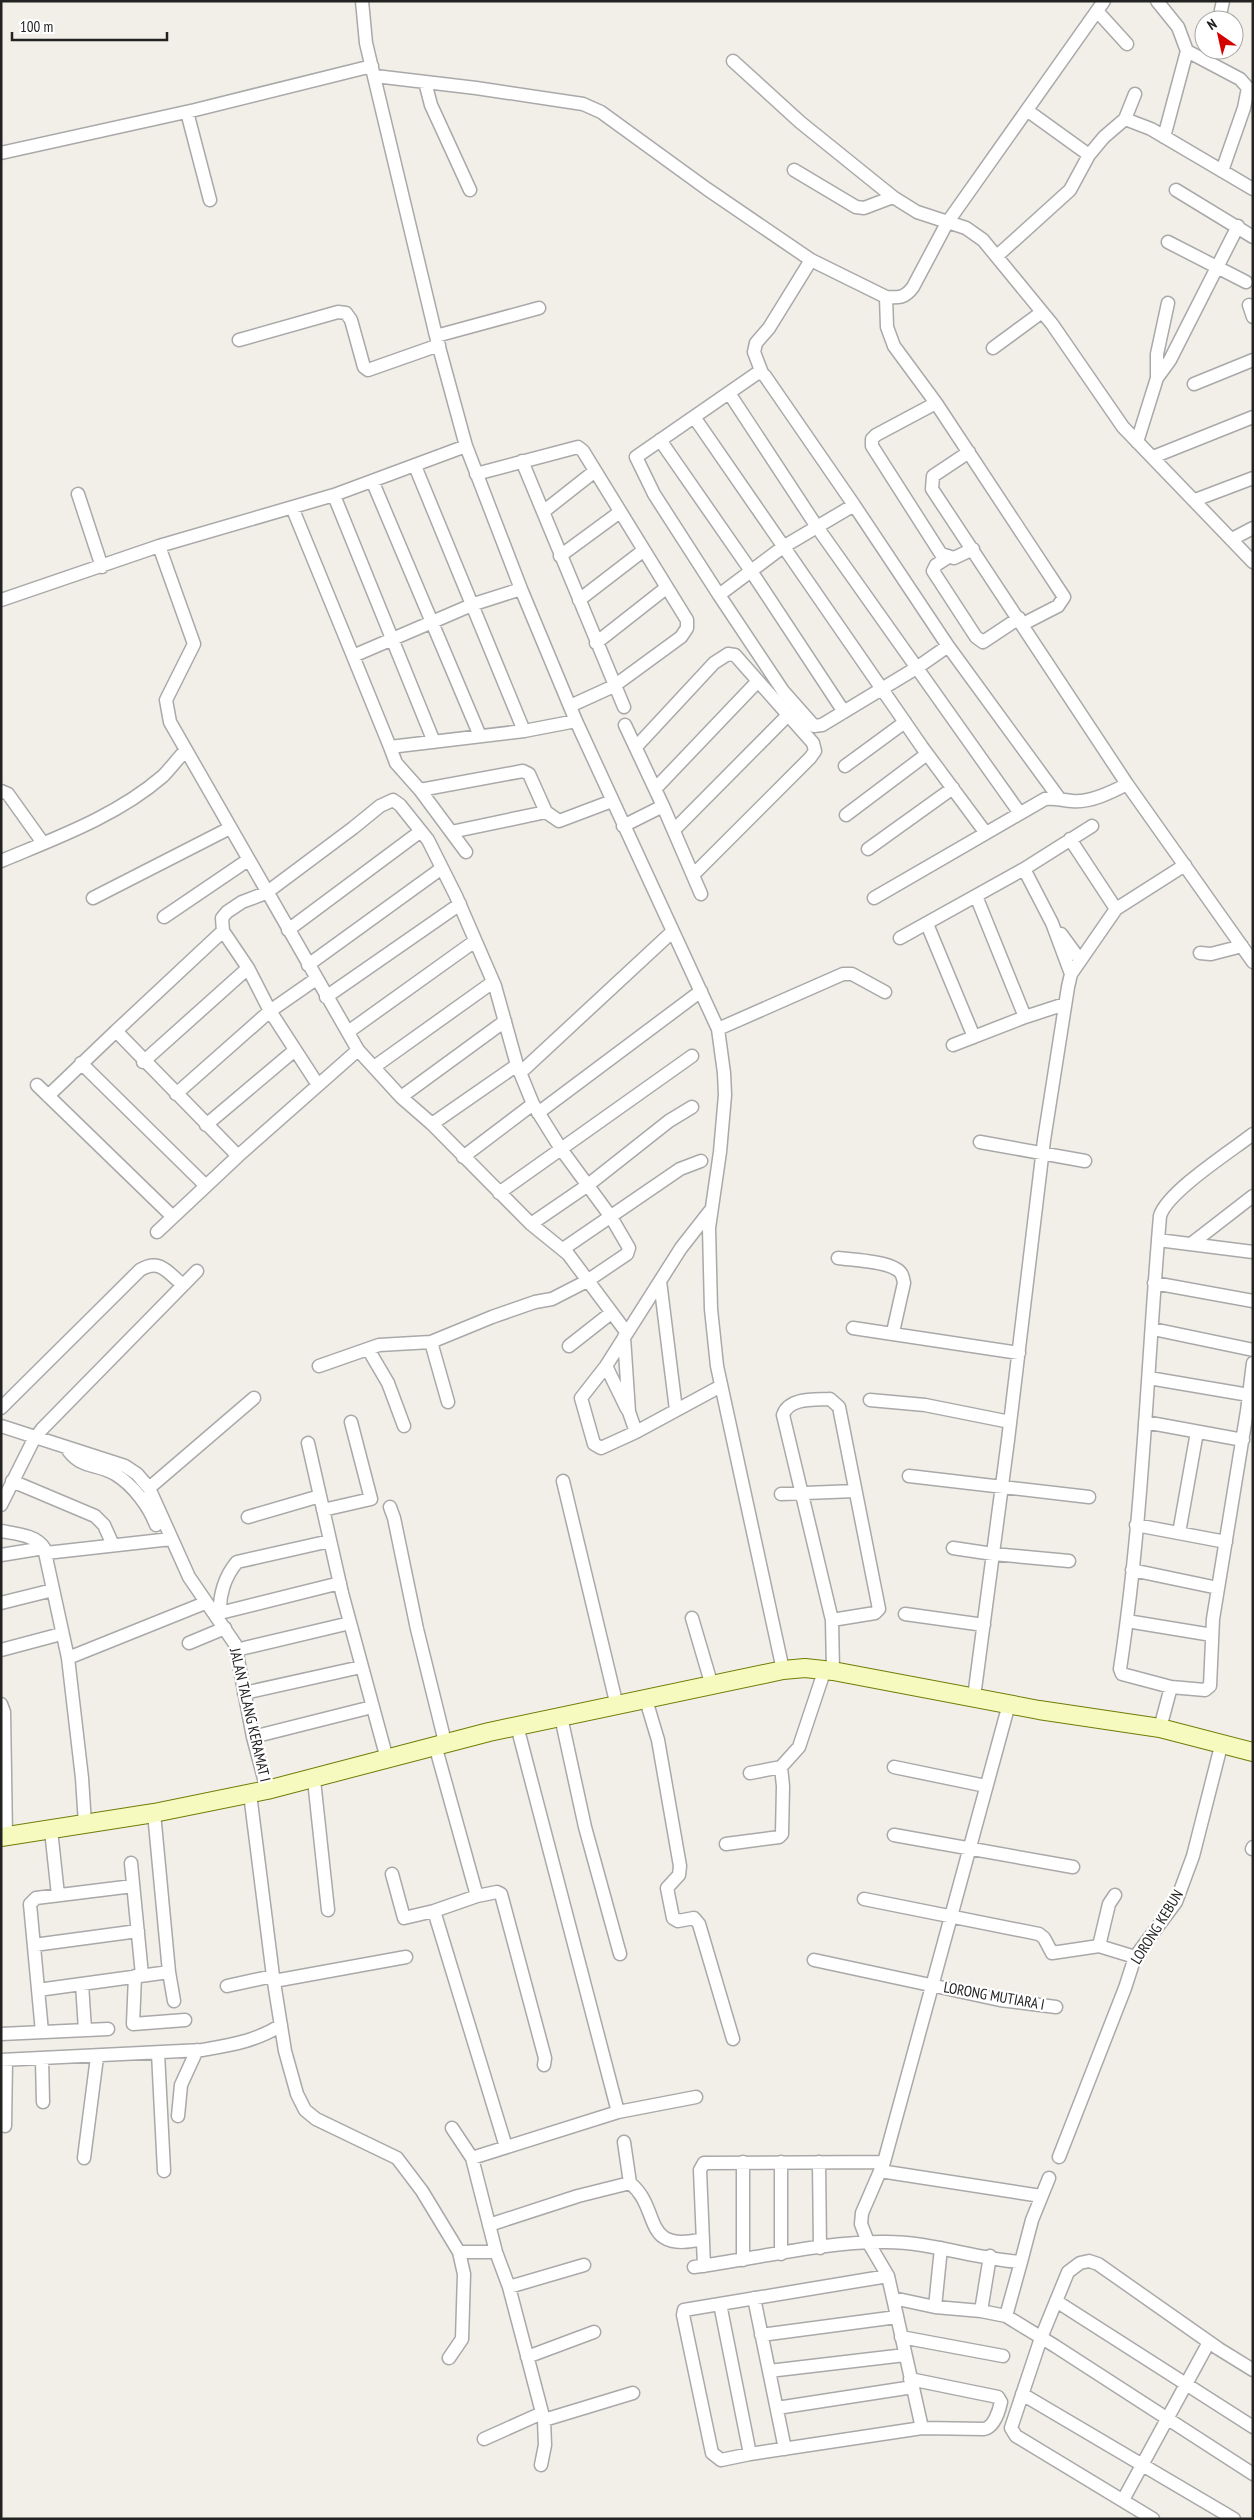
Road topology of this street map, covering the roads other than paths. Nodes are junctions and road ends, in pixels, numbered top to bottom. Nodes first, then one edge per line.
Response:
1 (362, 1) edge
2 (1157, 1) edge
3 (1100, 6) edge
4 (1127, 44) dead end
5 (1187, 51) junction
6 (733, 61) dead end
7 (374, 71) junction
8 (425, 82) junction
9 (1135, 94) dead end
10 (1028, 111) junction
11 (187, 112) junction
12 (1125, 119) junction
13 (1164, 137) junction
14 (1, 153) edge
15 (1088, 155) junction
16 (794, 170) dead end
17 (1222, 171) junction
18 (1253, 189) edge
19 (470, 190) dead end
20 (1176, 190) dead end
21 (893, 197) junction
22 (210, 200) dead end
23 (947, 223) junction
24 (1238, 226) junction
25 (1253, 237) edge
26 (1168, 242) dead end
27 (997, 256) junction
28 (811, 260) junction
29 (1218, 268) junction
30 (1246, 282) dead end
31 (886, 297) junction
32 (1168, 303) dead end
33 (539, 308) dead end
34 (1042, 312) junction
35 (239, 340) dead end
36 (438, 341) junction
37 (993, 348) dead end
38 (1253, 360) edge
39 (762, 373) junction
40 (1157, 378) junction
41 (1194, 384) dead end
42 (729, 393) junction
43 (936, 403) junction
44 (694, 417) junction
45 (1253, 417) edge
46 (660, 440) junction
47 (1137, 442) junction
48 (466, 446) junction
49 (969, 452) junction
50 (1153, 457) junction
51 (522, 461) junction
52 (415, 466) junction
53 (595, 471) junction
54 (476, 474) junction
55 (1253, 478) edge
56 (374, 485) dead end
57 (78, 494) dead end
58 (335, 498) dead end
59 (1195, 500) junction
60 (854, 505) junction
61 (294, 512) dead end
62 (543, 512) junction
63 (620, 512) junction
64 (818, 527) junction
65 (1253, 528) edge
66 (1232, 539) junction
67 (159, 546) junction
68 (783, 547) junction
69 (972, 549) junction
70 (644, 550) junction
71 (560, 556) junction
72 (948, 558) junction
73 (1253, 562) edge
74 (102, 566) junction
75 (751, 571) junction
76 (666, 588) junction
77 (521, 589) junction
78 (719, 595) junction
79 (1, 600) edge
80 (579, 600) junction
81 (474, 604) junction
82 (1021, 621) junction
83 (431, 623) junction
84 (393, 639) junction
85 (596, 643) junction
86 (948, 646) junction
87 (353, 656) junction
88 (918, 667) junction
89 (758, 681) junction
90 (614, 686) junction
91 (882, 690) junction
92 (570, 706) junction
93 (624, 707) dead end
94 (844, 712) junction
95 (788, 715) junction
96 (576, 721) junction
97 (905, 722) junction
98 (625, 724) dead end
99 (524, 731) junction
100 (480, 736) junction
101 (434, 742) junction
102 (390, 747) junction
103 (636, 747) junction
104 (186, 750) junction
105 (928, 754) junction
106 (845, 766) dead end
107 (1128, 784) junction
108 (655, 788) junction
109 (953, 788) junction
110 (1, 790) edge
111 (420, 790) junction
112 (1059, 798) junction
113 (612, 801) junction
114 (663, 806) junction
115 (546, 812) junction
116 (1019, 812) junction
117 (846, 815) dead end
118 (623, 826) junction
119 (1092, 826) dead end
120 (230, 828) junction
121 (674, 830) junction
122 (421, 831) junction
123 (451, 832) junction
124 (985, 832) junction
125 (1070, 839) junction
126 (43, 844) junction
127 (868, 849) dead end
128 (466, 852) dead end
129 (248, 860) junction
130 (1, 861) edge
131 (1185, 865) junction
132 (442, 868) junction
133 (1024, 869) junction
134 (693, 876) junction
135 (266, 893) junction
136 (701, 894) dead end
137 (976, 896) junction
138 (93, 898) dead end
139 (874, 898) dead end
140 (460, 904) junction
141 (1116, 909) junction
142 (164, 916) dead end
143 (1052, 922) junction
144 (927, 924) junction
145 (288, 930) junction
146 (223, 931) junction
147 (672, 932) junction
148 (900, 938) dead end
149 (475, 941) junction
150 (1242, 946) junction
151 (1200, 954) dead end
152 (1080, 960) junction
153 (1253, 962) edge
154 (308, 964) junction
155 (248, 968) junction
156 (1071, 974) junction
157 (316, 979) junction
158 (493, 982) junction
159 (701, 991) junction
160 (885, 992) dead end
161 (326, 997) junction
162 (1065, 1004) junction
163 (270, 1011) junction
164 (1025, 1016) junction
165 (505, 1021) junction
166 (718, 1029) junction
167 (116, 1031) junction
168 (348, 1032) junction
169 (974, 1037) junction
170 (953, 1045) dead end
171 (295, 1050) junction
172 (358, 1050) junction
173 (692, 1056) dead end
174 (143, 1062) junction
175 (81, 1063) junction
176 (374, 1067) junction
177 (518, 1069) junction
178 (37, 1085) dead end
179 (318, 1085) junction
180 (176, 1094) junction
181 (48, 1096) junction
182 (400, 1097) junction
183 (692, 1107) dead end
184 (536, 1109) junction
185 (432, 1124) junction
186 (206, 1125) junction
187 (1253, 1134) edge
188 (980, 1142) dead end
189 (1043, 1147) junction
190 (561, 1149) junction
191 (238, 1156) junction
192 (463, 1157) junction
193 (701, 1161) dead end
194 (1085, 1161) dead end
195 (588, 1185) junction
196 (206, 1186) junction
197 (499, 1194) junction
198 (1253, 1196) edge
199 (711, 1209) junction
200 (173, 1217) junction
201 (611, 1217) junction
202 (531, 1224) junction
203 (158, 1232) dead end
204 (1158, 1240) junction
205 (1191, 1244) junction
206 (563, 1250) junction
207 (1253, 1252) edge
208 (838, 1258) dead end
209 (197, 1271) dead end
210 (587, 1281) junction
211 (660, 1281) junction
212 (1154, 1283) junction
213 (183, 1286) junction
214 (1253, 1301) edge
215 (611, 1313) junction
216 (853, 1328) dead end
217 (1153, 1329) junction
218 (893, 1332) junction
219 (625, 1335) junction
220 (431, 1342) junction
221 (569, 1346) dead end
222 (368, 1349) junction
223 (1253, 1350) edge
224 (1019, 1353) junction
225 (1253, 1363) edge
226 (319, 1366) dead end
227 (606, 1366) junction
228 (1149, 1378) junction
229 (721, 1386) junction
230 (1249, 1395) junction
231 (254, 1398) dead end
232 (870, 1400) dead end
233 (448, 1402) dead end
234 (1, 1408) edge
235 (676, 1410) junction
236 (628, 1412) junction
237 (351, 1422) dead end
238 (1010, 1422) junction
239 (1145, 1422) junction
240 (1, 1426) edge
241 (404, 1426) dead end
242 (636, 1432) junction
243 (1197, 1432) junction
244 (37, 1436) junction
245 (1242, 1440) junction
246 (308, 1443) dead end
247 (66, 1447) junction
248 (909, 1476) dead end
249 (12, 1481) junction
250 (563, 1481) dead end
251 (149, 1488) junction
252 (1002, 1488) junction
253 (855, 1491) junction
254 (800, 1492) junction
255 (781, 1494) dead end
256 (320, 1496) junction
257 (1089, 1497) dead end
258 (1, 1505) edge
259 (390, 1507) dead end
260 (323, 1510) junction
261 (248, 1518) dead end
262 (1136, 1525) junction
263 (1, 1530) edge
264 (1179, 1533) junction
265 (167, 1540) junction
266 (330, 1541) junction
267 (1226, 1542) junction
268 (113, 1545) junction
269 (954, 1548) dead end
270 (45, 1551) junction
271 (993, 1554) junction
272 (1, 1555) edge
273 (1069, 1561) dead end
274 (1132, 1570) junction
275 (340, 1583) junction
276 (1218, 1588) junction
277 (53, 1590) junction
278 (1, 1603) edge
279 (205, 1603) junction
280 (218, 1614) junction
281 (905, 1614) dead end
282 (692, 1618) dead end
283 (832, 1620) junction
284 (1128, 1621) junction
285 (350, 1623) junction
286 (984, 1625) junction
287 (225, 1628) junction
288 (61, 1634) junction
289 (1212, 1635) junction
290 (189, 1643) dead end
291 (1, 1650) edge
292 (236, 1650) junction
293 (68, 1658) junction
294 (361, 1667) junction
295 (783, 1670) junction
296 (829, 1670) junction
297 (712, 1686) junction
298 (1170, 1687) junction
299 (244, 1693) junction
300 (974, 1698) junction
301 (646, 1700) junction
302 (1, 1704) edge
303 (1009, 1704) junction
304 (617, 1706) junction
305 (372, 1707) junction
306 (561, 1717) junction
307 (517, 1726) junction
308 (1160, 1728) junction
309 (253, 1737) junction
310 (1222, 1742) junction
311 (440, 1743) junction
312 (3, 1747) edge
313 (1253, 1752) edge
314 (387, 1759) junction
315 (780, 1767) junction
316 (894, 1767) dead end
317 (750, 1773) dead end
318 (314, 1780) junction
319 (986, 1786) junction
320 (268, 1790) junction
321 (250, 1794) junction
322 (154, 1813) junction
323 (85, 1824) junction
324 (51, 1830) junction
325 (894, 1835) dead end
326 (3, 1837) edge
327 (726, 1844) dead end
328 (969, 1850) junction
329 (131, 1863) dead end
330 (1073, 1867) dead end
331 (392, 1874) dead end
332 (133, 1886) junction
333 (58, 1895) junction
334 (1115, 1895) dead end
335 (477, 1896) junction
336 (864, 1899) dead end
337 (328, 1910) dead end
338 (434, 1911) junction
339 (950, 1918) junction
340 (138, 1931) junction
341 (34, 1945) junction
342 (1099, 1946) junction
343 (620, 1954) dead end
344 (406, 1957) dead end
345 (1135, 1957) junction
346 (814, 1960) dead end
347 (169, 1972) junction
348 (139, 1976) junction
349 (274, 1979) junction
350 (82, 1984) junction
351 (932, 1985) junction
352 (227, 1986) dead end
353 (38, 1990) junction
354 (174, 2001) dead end
355 (1056, 2007) dead end
356 (185, 2020) dead end
357 (281, 2025) junction
358 (108, 2029) dead end
359 (85, 2030) junction
360 (42, 2032) junction
361 (1, 2034) edge
362 (733, 2040) dead end
363 (197, 2050) junction
364 (158, 2053) junction
365 (97, 2057) junction
366 (42, 2059) junction
367 (4, 2060) edge
368 (544, 2065) dead end
369 (696, 2096) dead end
370 (43, 2102) dead end
371 (618, 2112) junction
372 (178, 2116) dead end
373 (5, 2126) dead end
374 (452, 2128) dead end
375 (624, 2142) dead end
376 (506, 2147) junction
377 (1059, 2157) dead end
378 (84, 2158) dead end
379 (472, 2158) junction
380 (742, 2162) junction
381 (781, 2162) junction
382 (819, 2162) junction
383 (882, 2167) junction
384 (164, 2171) dead end
385 (1049, 2178) dead end
386 (630, 2183) junction
387 (1041, 2196) junction
388 (489, 2225) junction
389 (703, 2239) junction
390 (868, 2242) junction
391 (820, 2248) junction
392 (941, 2248) junction
393 (459, 2252) junction
394 (496, 2252) junction
395 (781, 2254) junction
396 (990, 2256) junction
397 (743, 2260) junction
398 (1021, 2262) junction
399 (584, 2265) dead end
400 (888, 2276) junction
401 (509, 2287) junction
402 (754, 2298) junction
403 (893, 2298) junction
404 (1056, 2301) junction
405 (720, 2304) junction
406 (935, 2307) junction
407 (981, 2311) junction
408 (1006, 2316) junction
409 (896, 2317) junction
410 (594, 2332) dead end
411 (761, 2335) junction
412 (901, 2337) junction
413 (1041, 2338) junction
414 (1209, 2342) junction
415 (905, 2356) junction
416 (1003, 2356) dead end
417 (527, 2357) junction
418 (449, 2358) dead end
419 (1253, 2370) edge
420 (769, 2371) junction
421 (912, 2383) junction
422 (1187, 2384) junction
423 (633, 2393) dead end
424 (1022, 2394) junction
425 (777, 2408) junction
426 (543, 2416) junction
427 (1167, 2420) junction
428 (1253, 2427) edge
429 (922, 2428) junction
430 (484, 2439) dead end
431 (785, 2449) junction
432 (750, 2454) junction
433 (541, 2465) dead end
434 (1142, 2465) junction
435 (1253, 2474) edge
436 (1123, 2500) junction
437 (1153, 2519) edge
438 (1234, 2519) edge

1 - 7 street
2 - 5 street
3 - 4 street
3 - 10 street
5 - 13 street
5 - 17 street
6 - 21 street
7 - 8 street
7 - 11 street
7 - 36 street
8 - 19 street
8 - 28 street
9 - 12 street
10 - 15 street
10 - 23 street
11 - 14 street
11 - 22 street
12 - 13 street
12 - 15 street
13 - 17 street
15 - 27 street
16 - 21 street
17 - 18 street
20 - 24 street
21 - 23 street
23 - 27 street
23 - 31 street
24 - 25 street
24 - 29 street
26 - 29 street
27 - 34 street
28 - 31 street
28 - 39 street
29 - 30 street
29 - 40 street
31 - 43 street
32 - 40 street
33 - 36 street
34 - 37 street
34 - 47 street
35 - 36 street
36 - 48 street
38 - 41 street
39 - 42 street
39 - 60 street
40 - 47 street
42 - 44 street
42 - 64 street
43 - 49 street
43 - 72 street
44 - 46 street
44 - 68 street
45 - 50 street
46 - 75 street
46 - 78 street
47 - 50 street
48 - 52 street
48 - 54 street
49 - 69 street
49 - 82 street
50 - 59 street
51 - 53 street
51 - 54 street
51 - 62 street
52 - 67 street
52 - 81 street
53 - 62 street
53 - 63 street
54 - 77 street
55 - 59 street
56 - 83 street
57 - 74 street
58 - 84 street
59 - 66 street
60 - 64 street
60 - 86 street
61 - 87 street
62 - 71 street
63 - 70 street
63 - 71 street
64 - 68 street
64 - 88 street
65 - 66 street
66 - 73 street
67 - 74 street
67 - 104 street
68 - 75 street
68 - 91 street
69 - 72 street
69 - 82 street
70 - 76 street
70 - 80 street
71 - 80 street
72 - 82 street
74 - 79 street
75 - 78 street
75 - 94 street
76 - 85 street
76 - 90 street
77 - 81 street
77 - 92 street
78 - 94 street
80 - 85 street
81 - 83 street
81 - 99 street
82 - 107 street
83 - 84 street
83 - 100 street
84 - 87 street
84 - 101 street
85 - 90 street
86 - 88 street
86 - 112 street
87 - 102 street
88 - 91 street
88 - 116 street
89 - 95 street
89 - 103 street
89 - 108 street
90 - 92 street
90 - 93 street
91 - 94 street
91 - 97 street
92 - 96 street
95 - 121 street
95 - 134 street
96 - 99 street
96 - 113 street
97 - 105 street
97 - 106 street
98 - 103 street
99 - 100 street
100 - 101 street
101 - 102 street
102 - 111 street
103 - 108 street
104 - 120 street
104 - 126 street
105 - 109 street
105 - 117 street
107 - 112 street
107 - 131 street
108 - 114 street
109 - 124 street
109 - 127 street
110 - 126 street
111 - 115 street
111 - 123 street
112 - 116 street
113 - 115 street
113 - 118 street
114 - 118 street
114 - 121 street
115 - 123 street
116 - 124 street
118 - 147 street
119 - 125 street
120 - 129 street
120 - 138 street
121 - 134 street
122 - 132 street
122 - 135 street
122 - 145 street
123 - 128 street
124 - 139 street
125 - 133 street
125 - 141 street
126 - 130 street
129 - 135 street
129 - 142 street
131 - 141 street
131 - 150 street
132 - 140 street
132 - 154 street
133 - 137 street
133 - 143 street
134 - 136 street
135 - 145 street
135 - 146 street
137 - 144 street
137 - 164 street
140 - 149 street
140 - 161 street
141 - 152 street
143 - 152 street
143 - 156 street
144 - 148 street
144 - 169 street
145 - 154 street
146 - 155 street
146 - 167 street
147 - 159 street
147 - 177 street
149 - 158 street
149 - 168 street
150 - 151 street
150 - 153 street
152 - 156 street
154 - 157 street
155 - 163 street
155 - 174 street
156 - 162 street
157 - 161 street
157 - 163 street
158 - 165 street
158 - 176 street
159 - 166 street
159 - 184 street
160 - 166 street
161 - 168 street
162 - 164 street
162 - 189 street
163 - 171 street
163 - 180 street
164 - 169 street
165 - 177 street
165 - 182 street
166 - 199 street
167 - 174 street
167 - 175 street
168 - 172 street
169 - 170 street
171 - 179 street
171 - 186 street
172 - 176 street
172 - 179 street
173 - 190 street
174 - 180 street
175 - 181 street
175 - 196 street
176 - 182 street
177 - 184 street
177 - 185 street
178 - 181 street
179 - 191 street
180 - 186 street
181 - 200 street
182 - 185 street
183 - 195 street
184 - 190 street
184 - 192 street
185 - 192 street
186 - 191 street
187 - 204 street
188 - 189 street
189 - 194 street
189 - 224 street
190 - 195 street
190 - 197 street
191 - 196 street
192 - 197 street
193 - 201 street
195 - 201 street
195 - 202 street
196 - 200 street
197 - 202 street
198 - 205 street
199 - 211 street
199 - 229 street
200 - 203 street
201 - 206 street
201 - 210 street
202 - 206 street
204 - 205 street
204 - 212 street
205 - 207 street
206 - 210 street
208 - 218 street
209 - 213 street
210 - 215 street
210 - 220 street
211 - 219 street
211 - 235 street
212 - 214 street
212 - 217 street
213 - 234 street
213 - 244 street
215 - 219 street
215 - 221 street
216 - 218 street
217 - 223 street
217 - 228 street
218 - 224 street
219 - 227 street
219 - 236 street
220 - 222 street
220 - 233 street
222 - 226 street
222 - 241 street
224 - 238 street
225 - 230 street
227 - 236 street
227 - 242 street
228 - 230 street
228 - 239 street
229 - 235 street
229 - 295 street
230 - 245 street
231 - 251 street
232 - 238 street
235 - 242 street
236 - 242 street
237 - 260 street
238 - 252 street
239 - 243 street
239 - 262 street
240 - 244 street, JALAN TALANG KERAMAT I
243 - 245 street
243 - 264 street
244 - 247 street, JALAN TALANG KERAMAT I
244 - 249 street
245 - 267 street
246 - 256 street
247 - 251 street, JALAN TALANG KERAMAT I
247 - 265 street
248 - 252 street
249 - 258 street
249 - 268 street
250 - 304 street
251 - 265 street, JALAN TALANG KERAMAT I
252 - 257 street
252 - 271 street
253 - 254 street
253 - 254 street
253 - 283 street
254 - 255 street
254 - 283 street
256 - 260 street
256 - 261 street
259 - 311 street
260 - 266 street
262 - 264 street
262 - 274 street
263 - 270 street
264 - 267 street
265 - 268 street
265 - 279 street, JALAN TALANG KERAMAT I
266 - 275 street
266 - 280 street
267 - 276 street
268 - 270 street
269 - 271 street
270 - 272 street
270 - 277 street
271 - 273 street
271 - 286 street
274 - 276 street
274 - 284 street
275 - 280 street
275 - 285 street
276 - 289 street
277 - 278 street
277 - 288 street
279 - 280 street, JALAN TALANG KERAMAT I
279 - 293 street
280 - 287 street, JALAN TALANG KERAMAT I
281 - 286 street
282 - 297 street
283 - 296 street
284 - 289 street
284 - 298 street
285 - 292 street
285 - 294 street
286 - 300 street
287 - 290 street
287 - 292 street, JALAN TALANG KERAMAT I
288 - 291 street
288 - 293 street
289 - 298 street
292 - 299 street, JALAN TALANG KERAMAT I
293 - 323 street
294 - 299 street
294 - 305 street
295 - 296 main road
295 - 297 main road
296 - 300 main road
296 - 315 street
297 - 301 main road
298 - 308 street
299 - 309 street, JALAN TALANG KERAMAT I
300 - 303 main road
301 - 304 main road
301 - 362 street
302 - 312 street
303 - 308 main road
303 - 319 street
304 - 306 main road
305 - 309 street
305 - 314 street
306 - 307 main road
306 - 343 street
307 - 311 main road
307 - 371 street
308 - 310 main road
309 - 320 street, JALAN TALANG KERAMAT I
310 - 313 main road
310 - 345 street, LORONG KEBUN
311 - 314 main road
311 - 335 street
312 - 326 street
314 - 318 main road
315 - 317 street
315 - 327 street
316 - 319 street
318 - 320 main road
318 - 337 street
319 - 328 street
320 - 321 main road
321 - 322 main road
321 - 349 street
322 - 323 main road
322 - 347 street
323 - 324 main road
324 - 326 main road
324 - 333 street
325 - 328 street
328 - 330 street
328 - 339 street
329 - 332 street
331 - 338 street
332 - 333 street
332 - 340 street
333 - 341 street
334 - 342 street
335 - 338 street
335 - 368 street
336 - 339 street
338 - 376 street
339 - 342 street
339 - 351 street
340 - 341 street
340 - 348 street
341 - 353 street
342 - 345 street
344 - 349 street
345 - 377 street, LORONG KEBUN
346 - 351 street, LORONG MUTIARA I
347 - 348 street
347 - 354 street
348 - 350 street
348 - 356 street
349 - 352 street
349 - 357 street
350 - 353 street
350 - 359 street
351 - 355 street, LORONG MUTIARA I
351 - 383 street
353 - 360 street
357 - 363 street
357 - 393 street
358 - 359 street
359 - 360 street
360 - 361 street
363 - 364 street
363 - 372 street
364 - 365 street
364 - 384 street
365 - 366 street
365 - 378 street
366 - 367 street
366 - 370 street
367 - 373 street
369 - 371 street
371 - 376 street
374 - 379 street
375 - 386 street
376 - 379 street
379 - 388 street
380 - 381 street
380 - 389 street
380 - 397 street
381 - 382 street
381 - 395 street
382 - 383 street
382 - 391 street
383 - 387 street
383 - 390 street
385 - 387 street
386 - 388 street
386 - 389 street
387 - 398 street
388 - 394 street
389 - 397 street
390 - 391 street
390 - 392 street
390 - 400 street
391 - 395 street
392 - 396 street
392 - 406 street
393 - 394 street
393 - 418 street
394 - 401 street
395 - 397 street
396 - 398 street
396 - 407 street
398 - 408 street
399 - 401 street
400 - 402 street
400 - 403 street
401 - 417 street
402 - 405 street
402 - 411 street
403 - 406 street
403 - 409 street
404 - 413 street
404 - 414 street
404 - 422 street
405 - 432 street
405 - 432 street
406 - 407 street
407 - 408 street
408 - 413 street
409 - 411 street
409 - 412 street
410 - 417 street
411 - 420 street
412 - 415 street
412 - 416 street
413 - 424 street
413 - 427 street
414 - 419 street
414 - 422 street
415 - 420 street
415 - 421 street
417 - 426 street
420 - 425 street
421 - 425 street
421 - 429 street
421 - 429 street
422 - 427 street
422 - 428 street
423 - 426 street
424 - 434 street
424 - 436 street
425 - 431 street
426 - 430 street
426 - 433 street
427 - 434 street
427 - 435 street
429 - 431 street
431 - 432 street
434 - 436 street
434 - 438 street
436 - 437 street

